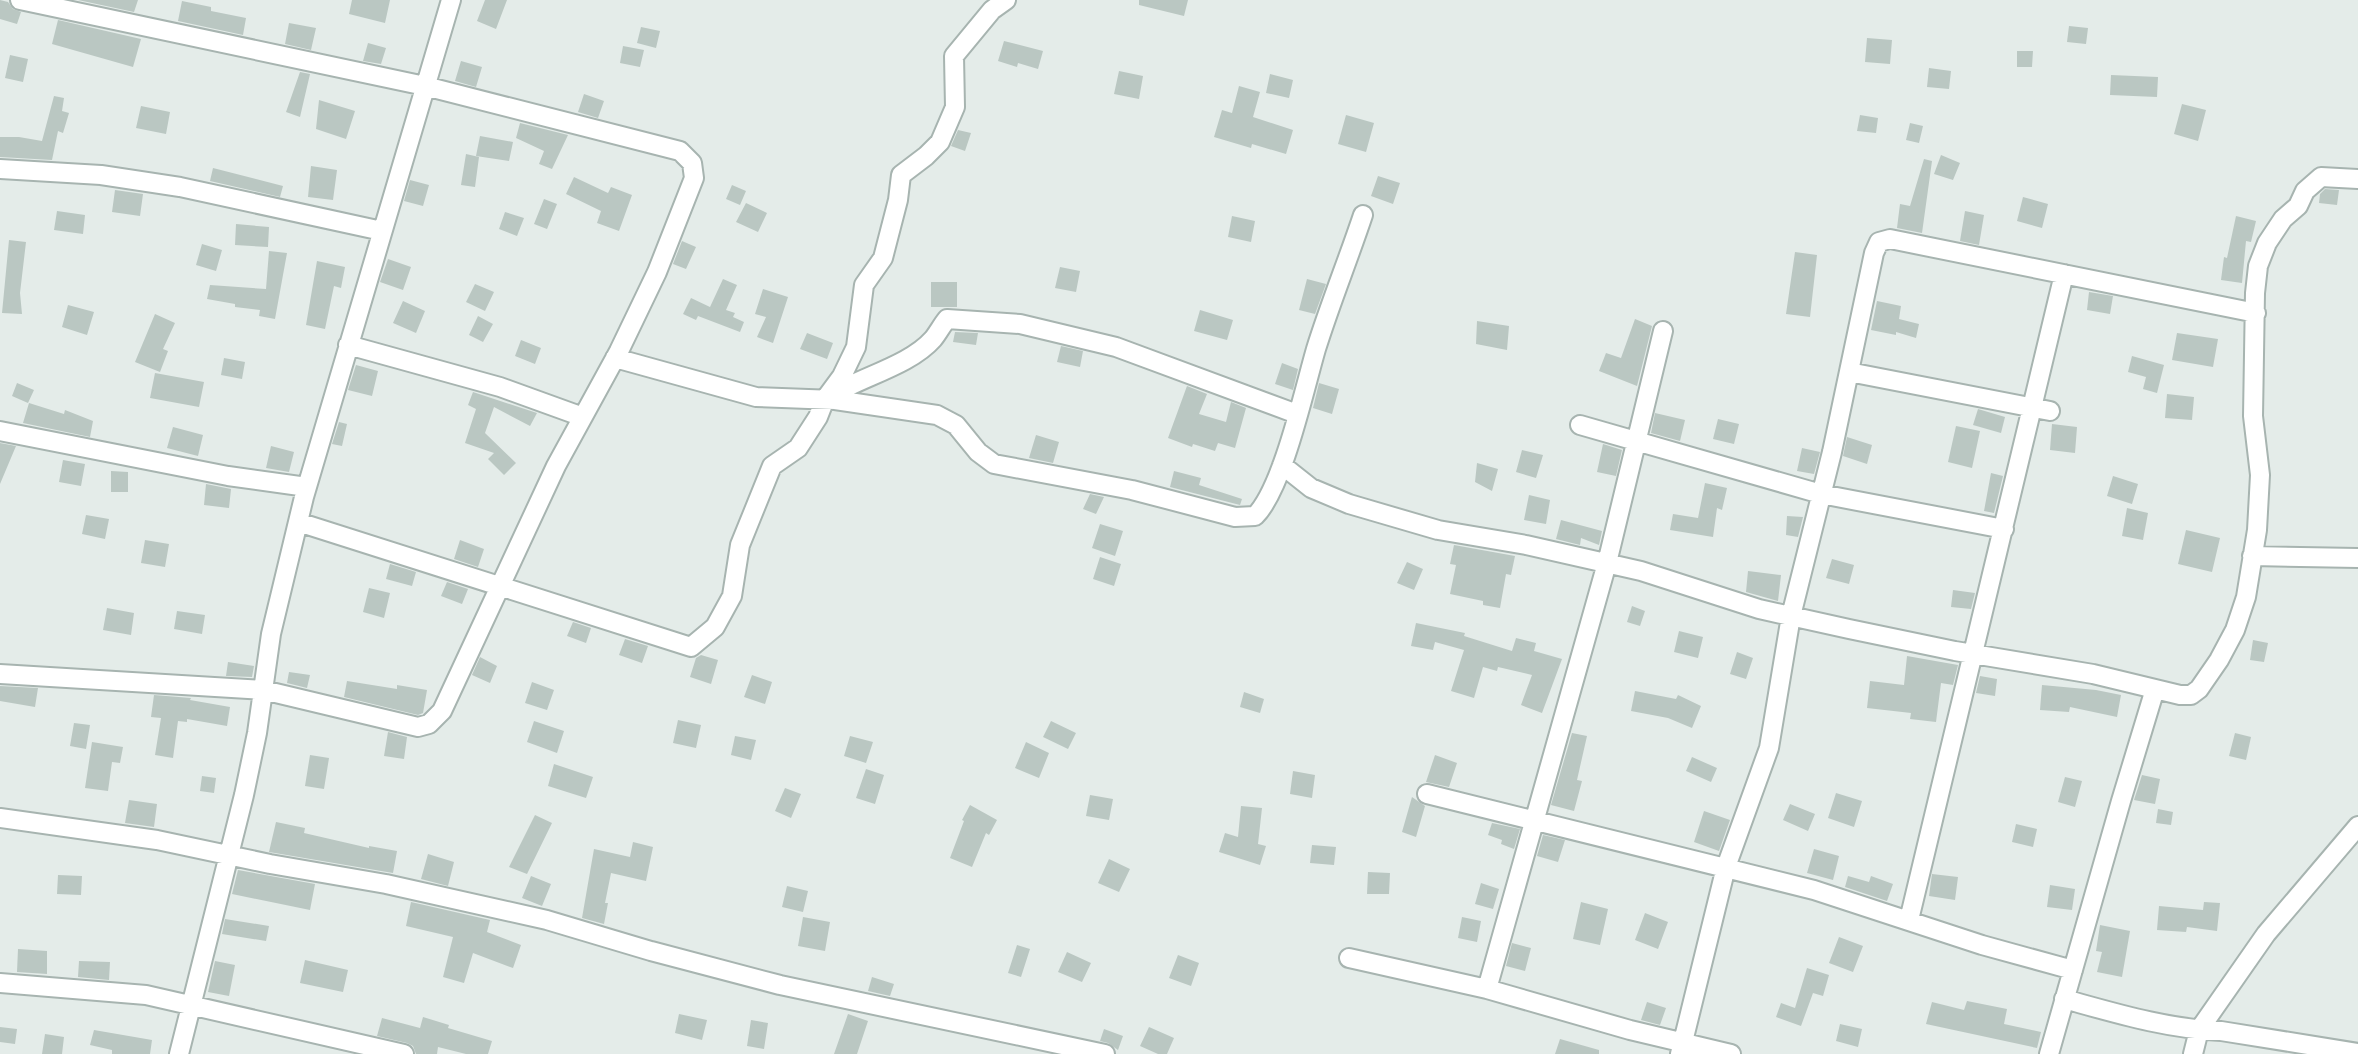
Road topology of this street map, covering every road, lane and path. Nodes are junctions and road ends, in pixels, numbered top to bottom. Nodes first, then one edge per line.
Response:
1 (20, 0) edge
2 (451, 0) edge
3 (1006, 0) edge
4 (425, 86) junction
5 (0, 169) edge
6 (2358, 179) edge
7 (1363, 215) dead end
8 (382, 231) junction
9 (2064, 274) junction
10 (2256, 313) junction
11 (1663, 331) dead end
12 (348, 345) junction
13 (615, 358) junction
14 (1849, 372) junction
15 (825, 399) junction
16 (2041, 409) junction
17 (1297, 414) junction
18 (583, 417) junction
19 (1580, 425) dead end
20 (0, 431) edge
21 (1636, 440) junction
22 (1282, 465) junction
23 (307, 487) junction
24 (1821, 494) junction
25 (298, 522) junction
26 (2004, 529) junction
27 (2252, 556) junction
28 (2358, 558) edge
29 (1607, 563) junction
30 (499, 586) junction
31 (1791, 616) junction
32 (1974, 654) junction
33 (0, 674) edge
34 (2155, 689) junction
35 (263, 690) junction
36 (1427, 794) dead end
37 (0, 818) edge
38 (1533, 820) junction
39 (2358, 826) edge
40 (230, 856) junction
41 (1726, 867) junction
42 (1909, 920) junction
43 (1349, 958) dead end
44 (2073, 970) junction
45 (0, 983) edge
46 (1487, 989) junction
47 (2064, 999) junction
48 (191, 1006) junction
49 (2199, 1030) junction
50 (1682, 1048) edge
51 (1079, 1051) edge
52 (2358, 1053) edge
53 (179, 1054) edge
54 (404, 1054) edge
55 (1105, 1054) edge
56 (1731, 1054) edge
57 (2049, 1054) edge
58 (2193, 1054) edge

1 - 4 street
2 - 4 street
3 - 15 street
4 - 8 street
4 - 13 street
5 - 8 street
6 - 10 street
7 - 17 street
8 - 12 street
9 - 10 street
9 - 14 street
9 - 16 street
10 - 27 street
11 - 21 street
12 - 18 street
12 - 23 street
13 - 15 street
13 - 18 street
14 - 16 street
14 - 24 street
15 - 17 street
15 - 22 street
15 - 30 street
16 - 26 street
17 - 22 street
18 - 30 street
19 - 21 street
20 - 23 street
21 - 24 street
21 - 29 street
22 - 29 street
23 - 25 street
24 - 26 street
24 - 31 street
25 - 30 street
25 - 35 street
26 - 32 street
27 - 28 street
27 - 34 street
29 - 31 street
29 - 38 street
30 - 35 street
31 - 32 street
31 - 41 street
32 - 34 street
32 - 42 street
33 - 35 street
34 - 44 street
35 - 40 street
36 - 38 street
37 - 40 street
38 - 41 street
38 - 46 street
39 - 49 street
40 - 48 street
40 - 51 street
41 - 42 street
41 - 50 street
42 - 44 street
43 - 46 street
44 - 47 street
45 - 48 street
46 - 50 street
47 - 49 street
47 - 57 street
48 - 53 street
48 - 54 street
49 - 52 street
49 - 58 street
50 - 56 street
51 - 55 street

